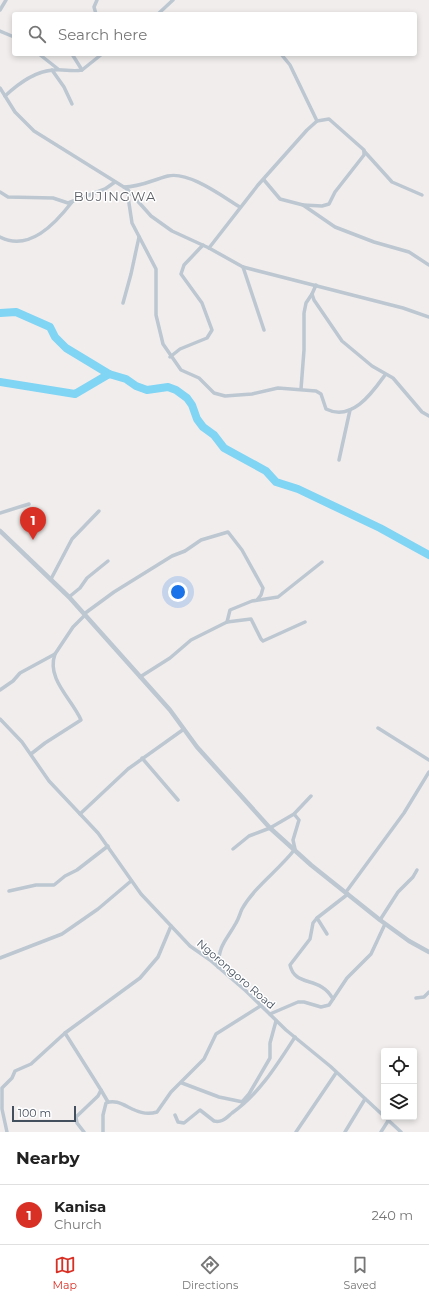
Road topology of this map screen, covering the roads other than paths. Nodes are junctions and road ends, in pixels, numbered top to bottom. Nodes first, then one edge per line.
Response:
1 (6, 0) edge
2 (97, 0) edge
3 (173, 0) edge
4 (0, 10) edge
5 (95, 12) edge
6 (160, 12) edge
7 (0, 31) edge
8 (12, 36) edge
9 (42, 56) edge
10 (73, 56) edge
11 (100, 56) edge
12 (283, 56) edge
13 (44, 58) joint
14 (52, 70) junction
15 (59, 70) junction
16 (82, 70) junction
17 (0, 88) edge
18 (5, 96) junction
19 (72, 104) dead end
20 (318, 120) junction
21 (364, 151) junction
22 (264, 180) junction
23 (115, 182) junction
24 (125, 188) junction
25 (0, 192) edge
26 (422, 195) dead end
27 (72, 202) junction
28 (303, 205) junction
29 (240, 207) junction
30 (0, 237) edge
31 (139, 237) junction
32 (203, 245) junction
33 (209, 248) junction
34 (429, 265) edge
35 (243, 267) junction
36 (316, 285) junction
37 (312, 294) junction
38 (123, 303) dead end
39 (429, 317) edge
40 (264, 330) dead end
41 (170, 357) junction
42 (386, 375) junction
43 (301, 389) junction
44 (350, 410) junction
45 (429, 416) edge
46 (339, 460) dead end
47 (29, 504) dead end
48 (99, 511) dead end
49 (0, 513) edge
50 (0, 531) edge
51 (108, 561) dead end
52 (322, 562) dead end
53 (51, 578) junction
54 (69, 596) junction
55 (257, 600) junction
56 (84, 614) junction
57 (227, 622) junction
58 (305, 622) dead end
59 (54, 654) junction
60 (140, 677) junction
61 (0, 690) edge
62 (0, 720) edge
63 (378, 728) dead end
64 (184, 730) junction
65 (31, 754) junction
66 (142, 758) junction
67 (429, 760) edge
68 (429, 772) edge
69 (311, 796) dead end
70 (178, 800) dead end
71 (80, 814) junction
72 (294, 814) junction
73 (270, 828) junction
74 (108, 846) junction
75 (233, 849) dead end
76 (295, 849) junction
77 (417, 870) dead end
78 (131, 881) junction
79 (9, 891) dead end
80 (347, 893) junction
81 (317, 918) junction
82 (380, 920) junction
83 (385, 924) junction
84 (171, 926) junction
85 (327, 934) dead end
86 (429, 952) edge
87 (0, 958) edge
88 (218, 967) junction
89 (429, 992) edge
90 (416, 998) dead end
91 (333, 999) junction
92 (262, 1005) junction
93 (270, 1014) junction
94 (276, 1021) junction
95 (65, 1033) junction
96 (295, 1038) junction
97 (336, 1073) junction
98 (182, 1082) junction
99 (1, 1086) edge
100 (100, 1090) junction
101 (365, 1099) junction
102 (108, 1102) junction
103 (242, 1102) junction
104 (246, 1103) junction
105 (175, 1115) dead end
106 (388, 1121) junction
107 (7, 1132) edge
108 (84, 1132) edge
109 (103, 1132) edge
110 (296, 1132) edge
111 (345, 1132) edge
112 (382, 1132) edge
113 (401, 1132) edge

1 - 4 street
2 - 5 street
3 - 6 street
7 - 8 street
9 - 13 street
10 - 16 street
11 - 16 street
12 - 20 street
13 - 15 street
14 - 15 street
14 - 18 street
14 - 19 street
15 - 16 street
17 - 18 street
18 - 23 street
20 - 21 street
20 - 22 street
21 - 26 street
21 - 28 street
22 - 28 street
22 - 29 street
23 - 24 street
23 - 27 street
24 - 29 street
24 - 31 street
24 - 32 street
25 - 27 street
27 - 30 street
28 - 34 street
29 - 33 street
31 - 38 street
31 - 41 street
32 - 33 street
32 - 41 street
33 - 35 street
35 - 36 street
35 - 40 street
36 - 37 street
36 - 39 street
37 - 42 street
37 - 43 street
41 - 43 street
42 - 44 street
42 - 45 street
43 - 44 street
44 - 46 street
47 - 49 street
48 - 53 street
50 - 53 street
51 - 54 street
52 - 55 street
53 - 54 street
54 - 56 street
55 - 56 street
55 - 57 street
56 - 59 street
56 - 60 street
57 - 58 street
57 - 60 street
59 - 61 street
59 - 65 street
60 - 64 street
62 - 65 street, Ngorongoro Road
63 - 67 street
64 - 66 street
64 - 73 street
65 - 71 street, Ngorongoro Road
66 - 70 street
66 - 71 street
68 - 80 street
69 - 72 street
71 - 74 street, Ngorongoro Road
72 - 73 street
72 - 76 street
73 - 75 street
73 - 76 street
74 - 78 street, Ngorongoro Road
74 - 79 street
76 - 80 street
76 - 88 street
77 - 82 street
78 - 84 street, Ngorongoro Road
78 - 87 street
80 - 81 street
80 - 82 street
81 - 85 street
81 - 91 street
82 - 83 street
83 - 86 street
83 - 91 street
84 - 88 street, Ngorongoro Road
84 - 95 street
88 - 92 street, Ngorongoro Road
89 - 90 street
91 - 93 street
92 - 93 street, Ngorongoro Road
92 - 98 street
93 - 94 street, Ngorongoro Road
94 - 96 street, Ngorongoro Road
94 - 103 street
95 - 99 street
95 - 100 street
96 - 97 street, Ngorongoro Road
96 - 104 street
97 - 101 street, Ngorongoro Road
97 - 110 street
98 - 102 street
98 - 103 street
99 - 107 street
100 - 102 street
100 - 108 street
101 - 106 street, Ngorongoro Road
101 - 111 street
102 - 109 street
103 - 104 street
104 - 105 street
106 - 112 street
106 - 113 street, Ngorongoro Road

